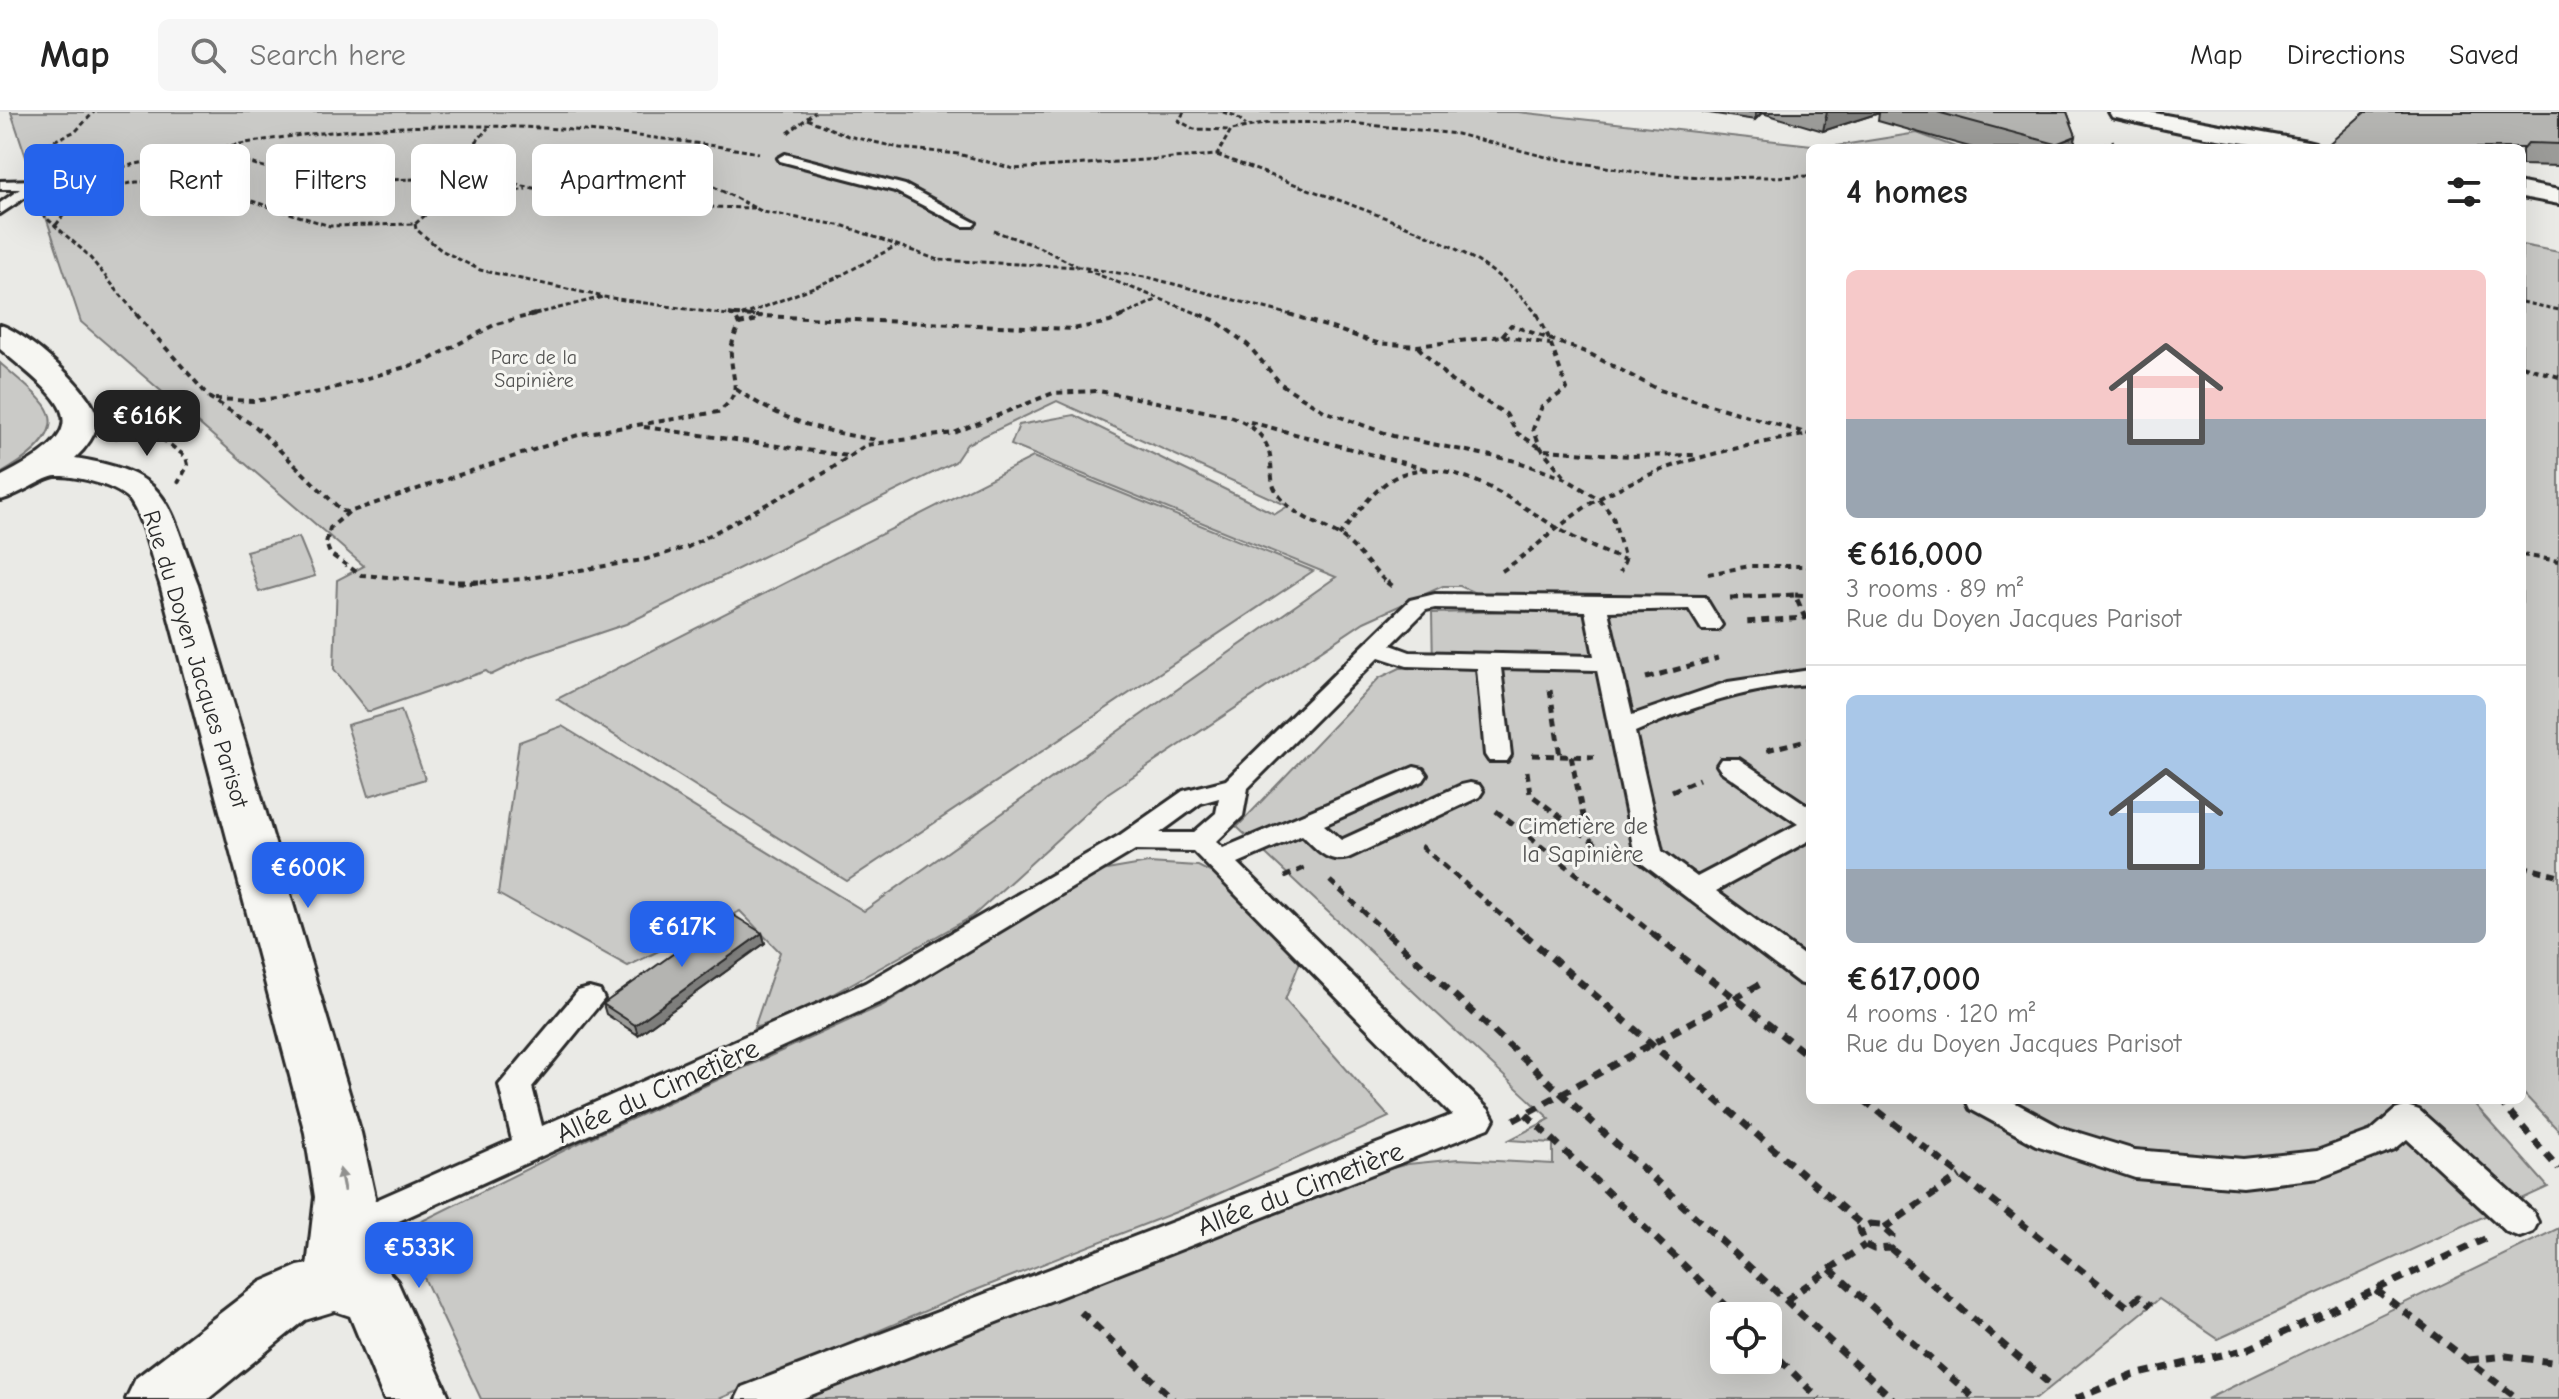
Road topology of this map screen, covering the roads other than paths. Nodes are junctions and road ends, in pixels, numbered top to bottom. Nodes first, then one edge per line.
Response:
1 (2120, 112) edge
2 (2136, 112) edge
3 (2211, 129) junction
4 (2287, 144) edge
5 (785, 158) dead end
6 (24, 184) edge
7 (0, 185) edge
8 (2526, 191) edge
9 (24, 193) edge
10 (2559, 197) edge
11 (0, 210) edge
12 (968, 223) road end
13 (0, 334) edge
14 (48, 464) junction
15 (0, 490) edge
16 (1595, 604) junction
17 (1710, 625) road end
18 (1376, 648) junction
19 (1488, 660) junction
20 (1605, 663) junction
21 (1806, 677) edge
22 (1620, 730) junction
23 (1498, 755) dead end
24 (1730, 765) dead end
25 (1414, 775) dead end
26 (1235, 786) junction
27 (1470, 791) road end
28 (1806, 817) edge
29 (1304, 822) junction
30 (1806, 831) edge
31 (1130, 841) junction
32 (1209, 851) junction
33 (1697, 889) junction
34 (1802, 962) edge
35 (589, 999) dead end
36 (1989, 1104) edge
37 (531, 1147) junction
38 (2520, 1222) road end
39 (340, 1257) junction
40 (159, 1399) edge
41 (417, 1399) edge
42 (756, 1399) edge

1 - 3 street
2 - 3 street
3 - 4 street
5 - 12 lane
6 - 7 lane
8 - 10 street
9 - 11 lane
13 - 14 street
14 - 15 street
39 -> 14 street, Rue du Doyen Jacques Parisot
16 - 17 lane
16 - 18 lane
16 - 20 lane
18 - 19 lane
18 - 26 lane
19 - 20 lane
19 - 23 lane
20 - 22 lane
21 - 22 lane
22 - 33 lane
24 - 28 lane
25 - 29 lane
26 - 31 lane, Allée du Cimetière
26 - 32 lane
27 - 29 lane
29 - 32 lane
30 - 33 lane
31 - 32 lane
31 - 37 lane, Allée du Cimetière
32 - 42 lane, Allée du Cimetière
33 - 34 lane
35 - 37 lane
36 - 38 lane
37 - 39 lane, Allée du Cimetière
39 - 40 street
39 - 41 street

